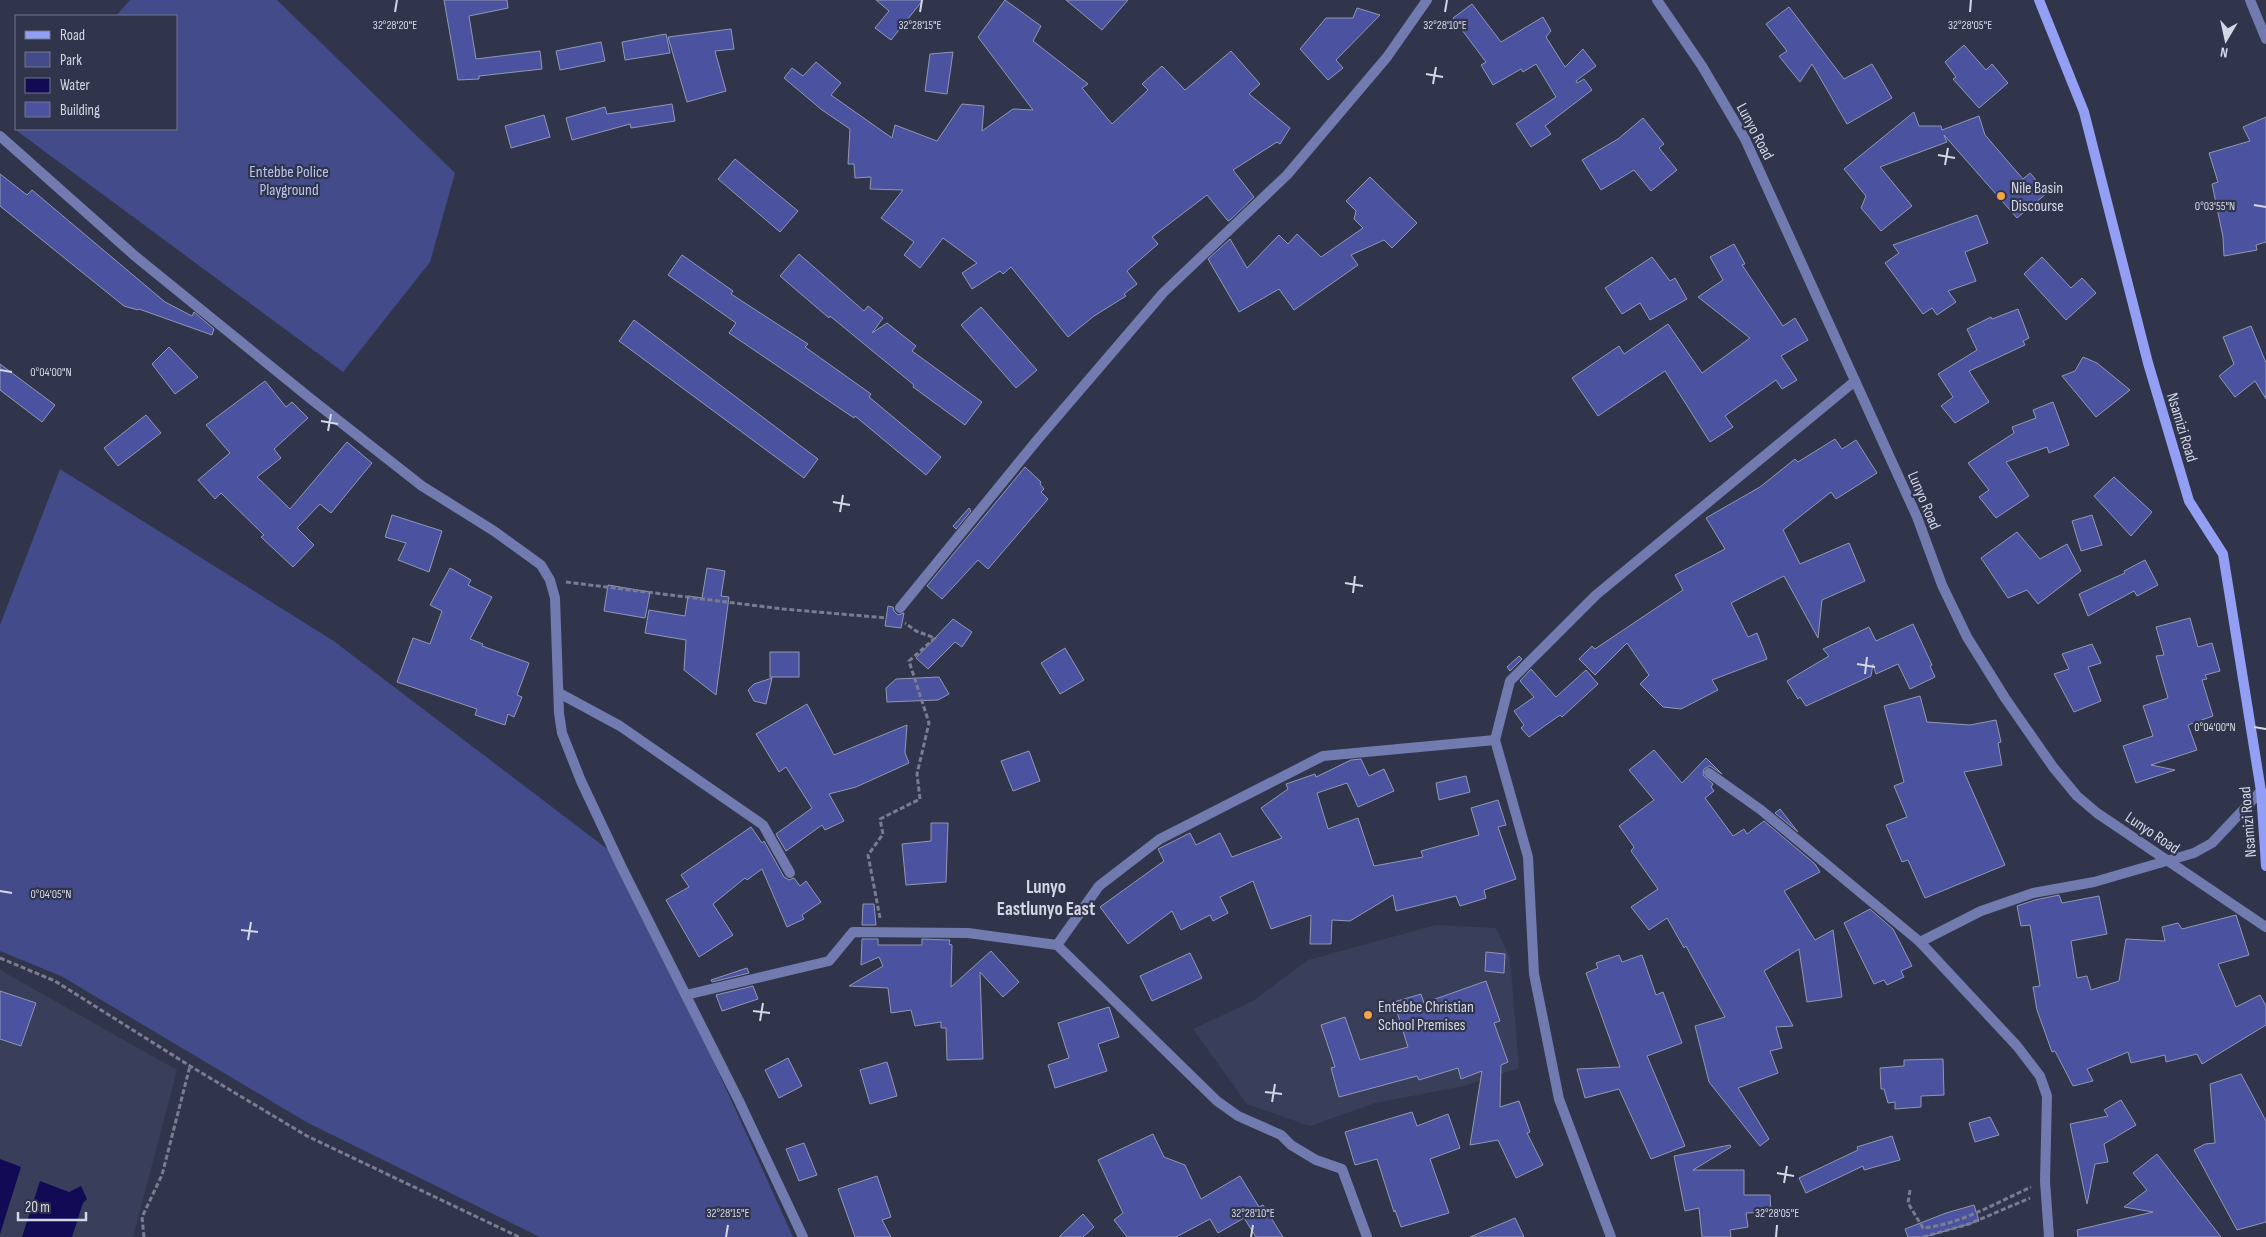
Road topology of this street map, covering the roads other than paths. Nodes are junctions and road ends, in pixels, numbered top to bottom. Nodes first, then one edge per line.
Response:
1 (1427, 0) edge
2 (1658, 0) edge
3 (2039, 0) edge
4 (2250, 0) edge
5 (2266, 39) edge
6 (0, 136) edge
7 (1855, 381) junction
8 (900, 608) dead end
9 (560, 693) junction
10 (1495, 740) junction
11 (1709, 773) dead end
12 (2261, 791) junction
13 (2170, 861) junction
14 (2266, 866) edge
15 (790, 873) dead end
16 (2266, 927) edge
17 (1920, 942) junction
18 (1057, 945) junction
19 (686, 995) junction
20 (802, 1237) edge
21 (1367, 1237) edge
22 (1611, 1237) edge
23 (2050, 1237) edge

1 - 8 street
2 - 7 street, Lunyo Road
3 - 12 street, Nsamizi Road
4 - 5 street
6 - 9 street
7 - 10 street
7 - 13 street, Lunyo Road
9 - 15 street
9 - 19 street
10 - 18 street
10 - 22 street
11 - 17 street
12 - 13 street
12 - 14 street, Nsamizi Road
13 - 16 street, Lunyo Road
13 - 17 street
17 - 23 street
18 - 19 street
18 - 21 street
19 - 20 street

